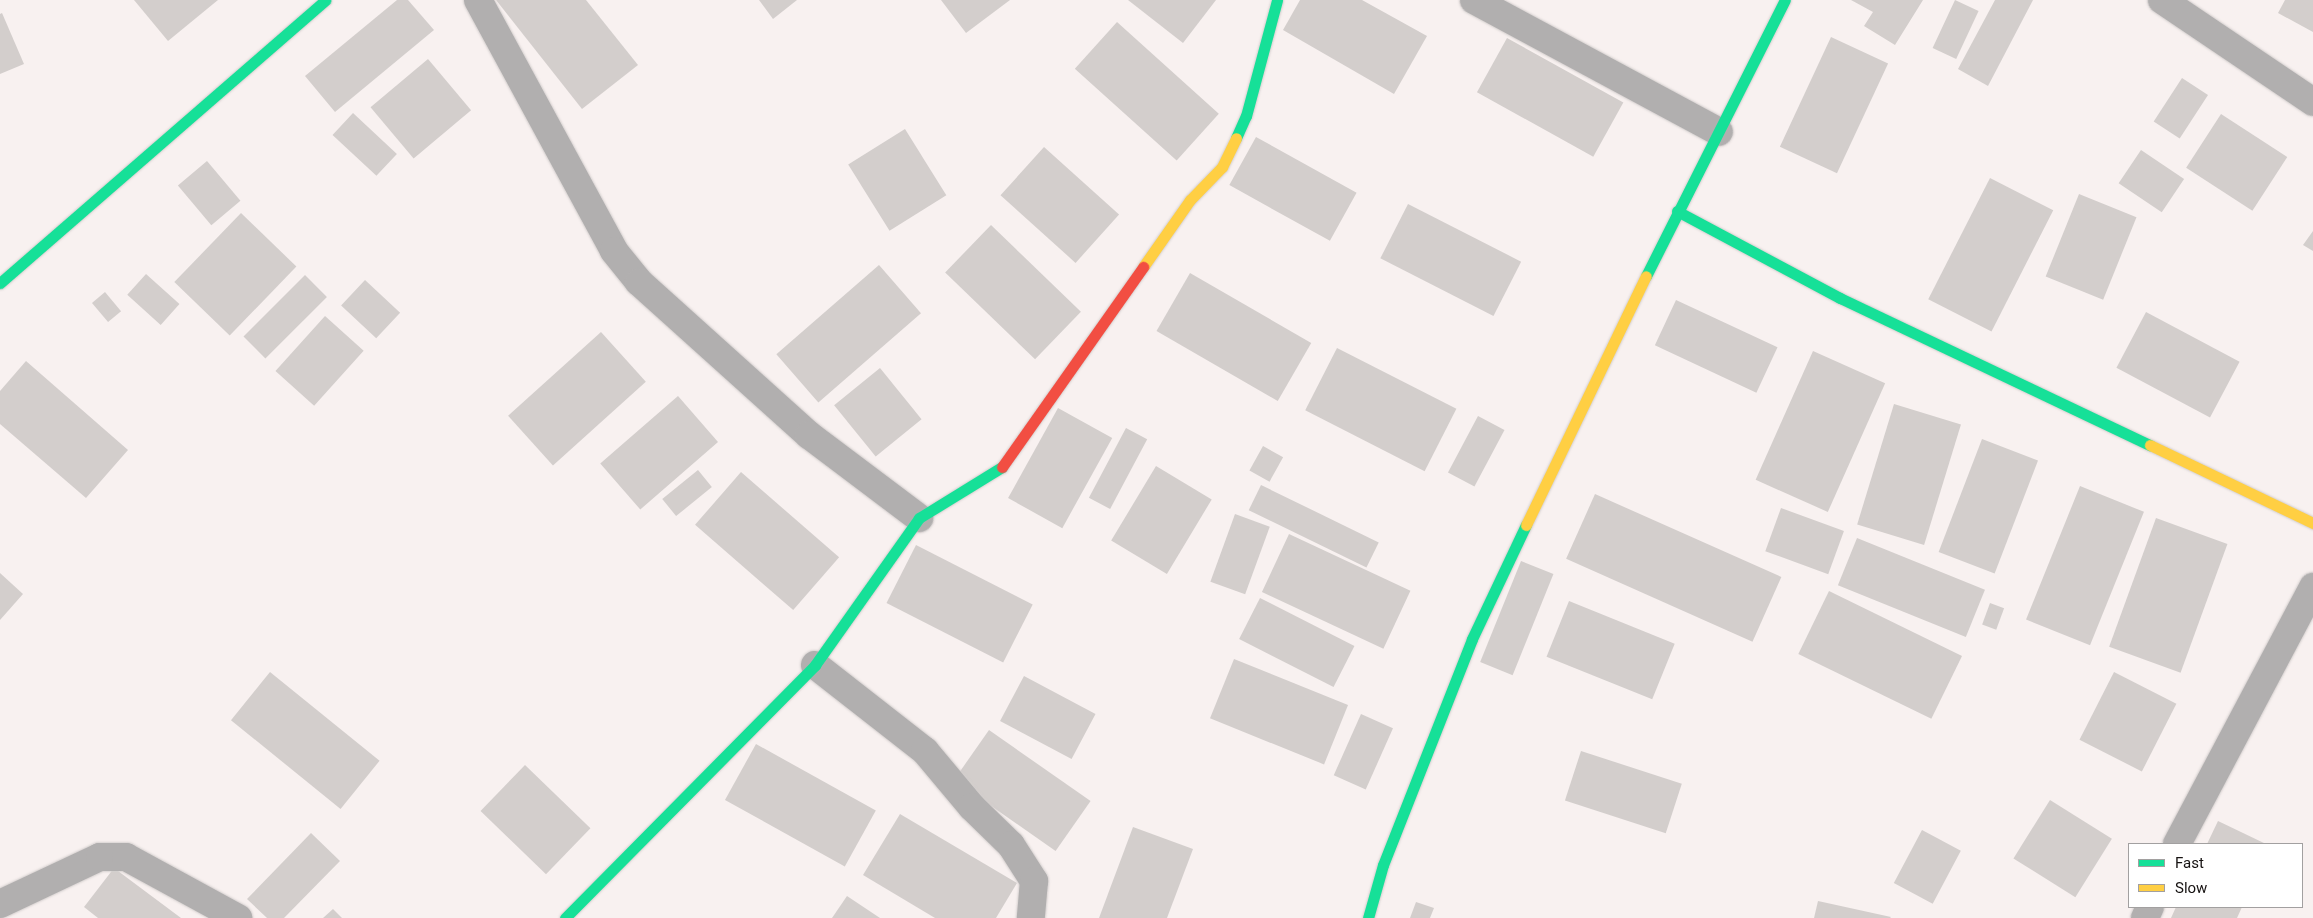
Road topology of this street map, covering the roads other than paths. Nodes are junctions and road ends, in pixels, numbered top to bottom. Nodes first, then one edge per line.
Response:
1 (325, 0) edge
2 (478, 0) edge
3 (1277, 0) edge
4 (1474, 0) edge
5 (1785, 0) edge
6 (2162, 0) edge
7 (2313, 102) edge
8 (1719, 132) junction
9 (1677, 211) junction
10 (0, 282) edge
11 (919, 518) junction
12 (2313, 523) edge
13 (2313, 587) edge
14 (815, 666) junction
15 (2178, 843) edge
16 (0, 904) edge
17 (238, 918) edge
18 (565, 918) edge
19 (1031, 918) edge
20 (1368, 918) edge

1 - 10 street
2 - 11 street
3 - 11 street
4 - 8 street
5 - 8 street
6 - 7 street
8 - 9 street
9 - 12 street
9 - 20 street
11 - 14 street
13 - 15 street
14 - 18 street
14 - 19 street
16 - 17 street

